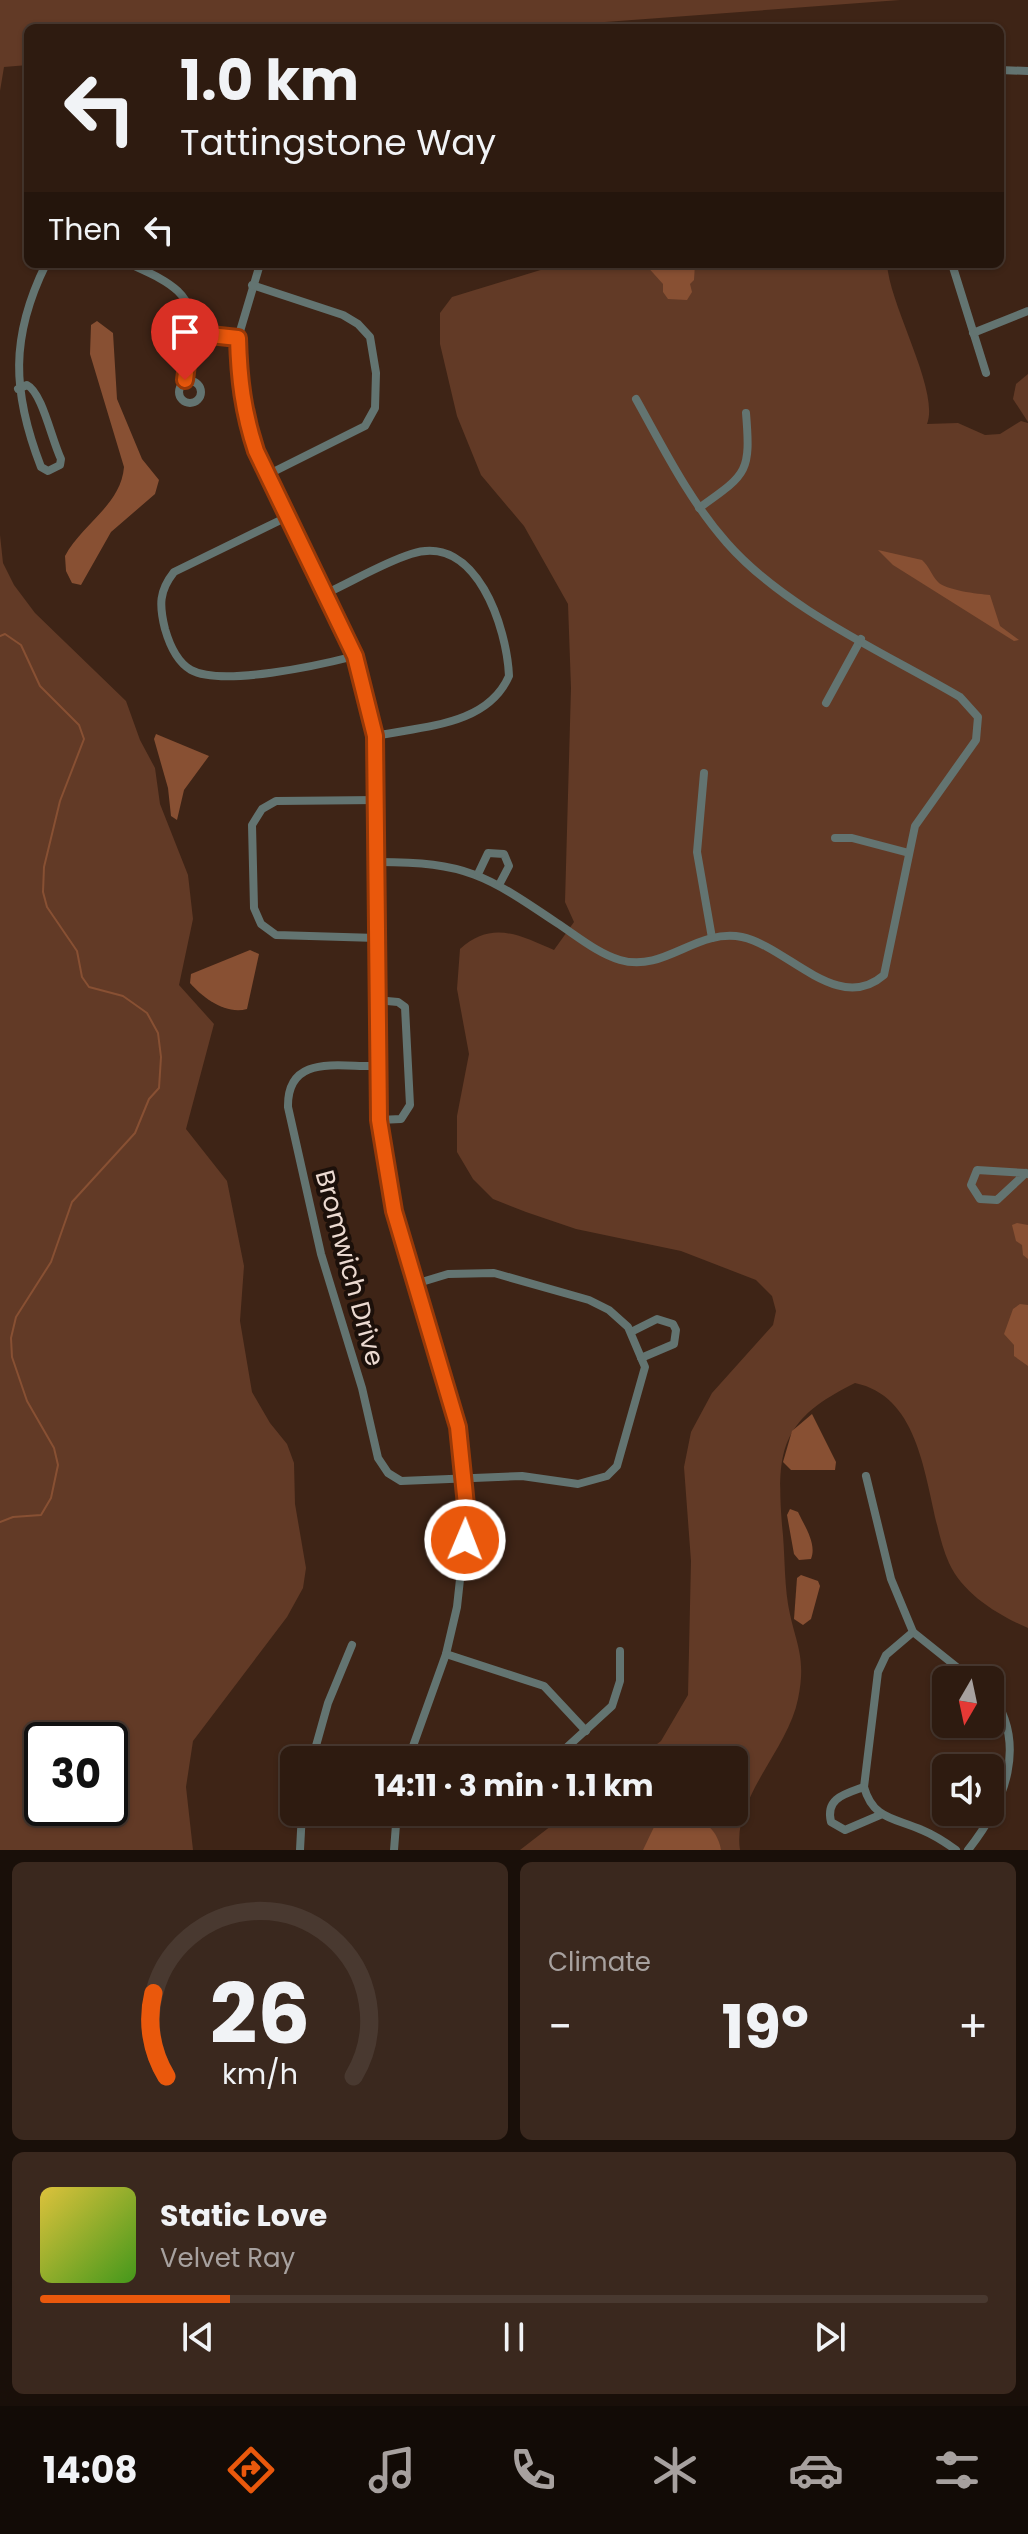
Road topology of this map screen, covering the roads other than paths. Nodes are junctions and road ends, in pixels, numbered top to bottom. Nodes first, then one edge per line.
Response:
1 (1004, 70) edge
2 (1028, 71) edge
3 (44, 268) edge
4 (138, 268) edge
5 (258, 268) edge
6 (953, 268) edge
7 (252, 285) junction
8 (1028, 311) edge
9 (191, 333) junction
10 (973, 333) junction
11 (238, 338) junction
12 (986, 373) dead end
13 (185, 380) dead end
14 (18, 389) junction
15 (636, 399) dead end
16 (746, 413) dead end
17 (46, 427) junction
18 (28, 432) junction
19 (269, 474) junction
20 (699, 508) junction
21 (289, 516) junction
22 (327, 593) junction
23 (861, 639) junction
24 (355, 656) junction
25 (826, 703) dead end
26 (375, 736) junction
27 (704, 773) dead end
28 (378, 800) junction
29 (835, 838) dead end
30 (909, 853) junction
31 (378, 862) junction
32 (478, 874) junction
33 (499, 885) junction
34 (377, 938) junction
35 (712, 938) junction
36 (376, 1000) junction
37 (375, 1066) junction
38 (379, 1120) junction
39 (1027, 1174) edge
40 (415, 1284) junction
41 (631, 1332) junction
42 (641, 1358) junction
43 (866, 1476) dead end
44 (463, 1479) junction
45 (913, 1632) junction
46 (352, 1645) dead end
47 (620, 1651) dead end
48 (446, 1654) junction
49 (956, 1666) edge
50 (1004, 1702) edge
51 (1016, 1720) dead end
52 (586, 1731) junction
53 (316, 1746) edge
54 (413, 1746) edge
55 (569, 1746) edge
56 (864, 1787) junction
57 (1017, 1787) dead end
58 (880, 1815) junction
59 (301, 1826) edge
60 (396, 1826) edge
61 (300, 1850) edge
62 (394, 1850) edge
63 (956, 1850) edge
64 (968, 1850) edge

1 - 2 street
3 - 14 street
4 - 9 street
5 - 7 street
6 - 10 street
7 - 11 street
7 - 19 street
8 - 10 street
9 - 11 street
9 - 13 street
10 - 12 street
11 - 19 street
14 - 17 street
14 - 18 street
15 - 20 street
16 - 20 street
17 - 18 street
17 - 18 street
19 - 21 street
20 - 23 street
21 - 22 street
21 - 24 street
22 - 24 street
22 - 26 street
23 - 25 street
23 - 30 street
24 - 26 street
26 - 28 street
27 - 35 street
28 - 31 street
28 - 34 street
29 - 30 street
30 - 35 street
31 - 32 street
31 - 34 street
32 - 33 street
32 - 33 street
33 - 35 street
34 - 36 street
36 - 37 street
36 - 38 street
37 - 38 street
37 - 44 street, Bromwich Drive
38 - 40 street
39 - 39 street
40 - 41 street
40 - 44 street
41 - 42 street
41 - 42 street
42 - 44 street, Bromwich Drive
43 - 45 street
44 - 48 street
45 - 49 street
45 - 56 street
46 - 53 street
47 - 52 street
48 - 52 street
48 - 54 street
50 - 51 street
52 - 55 street
56 - 58 street
56 - 58 street
57 - 64 street
58 - 63 street
59 - 61 street
60 - 62 street

